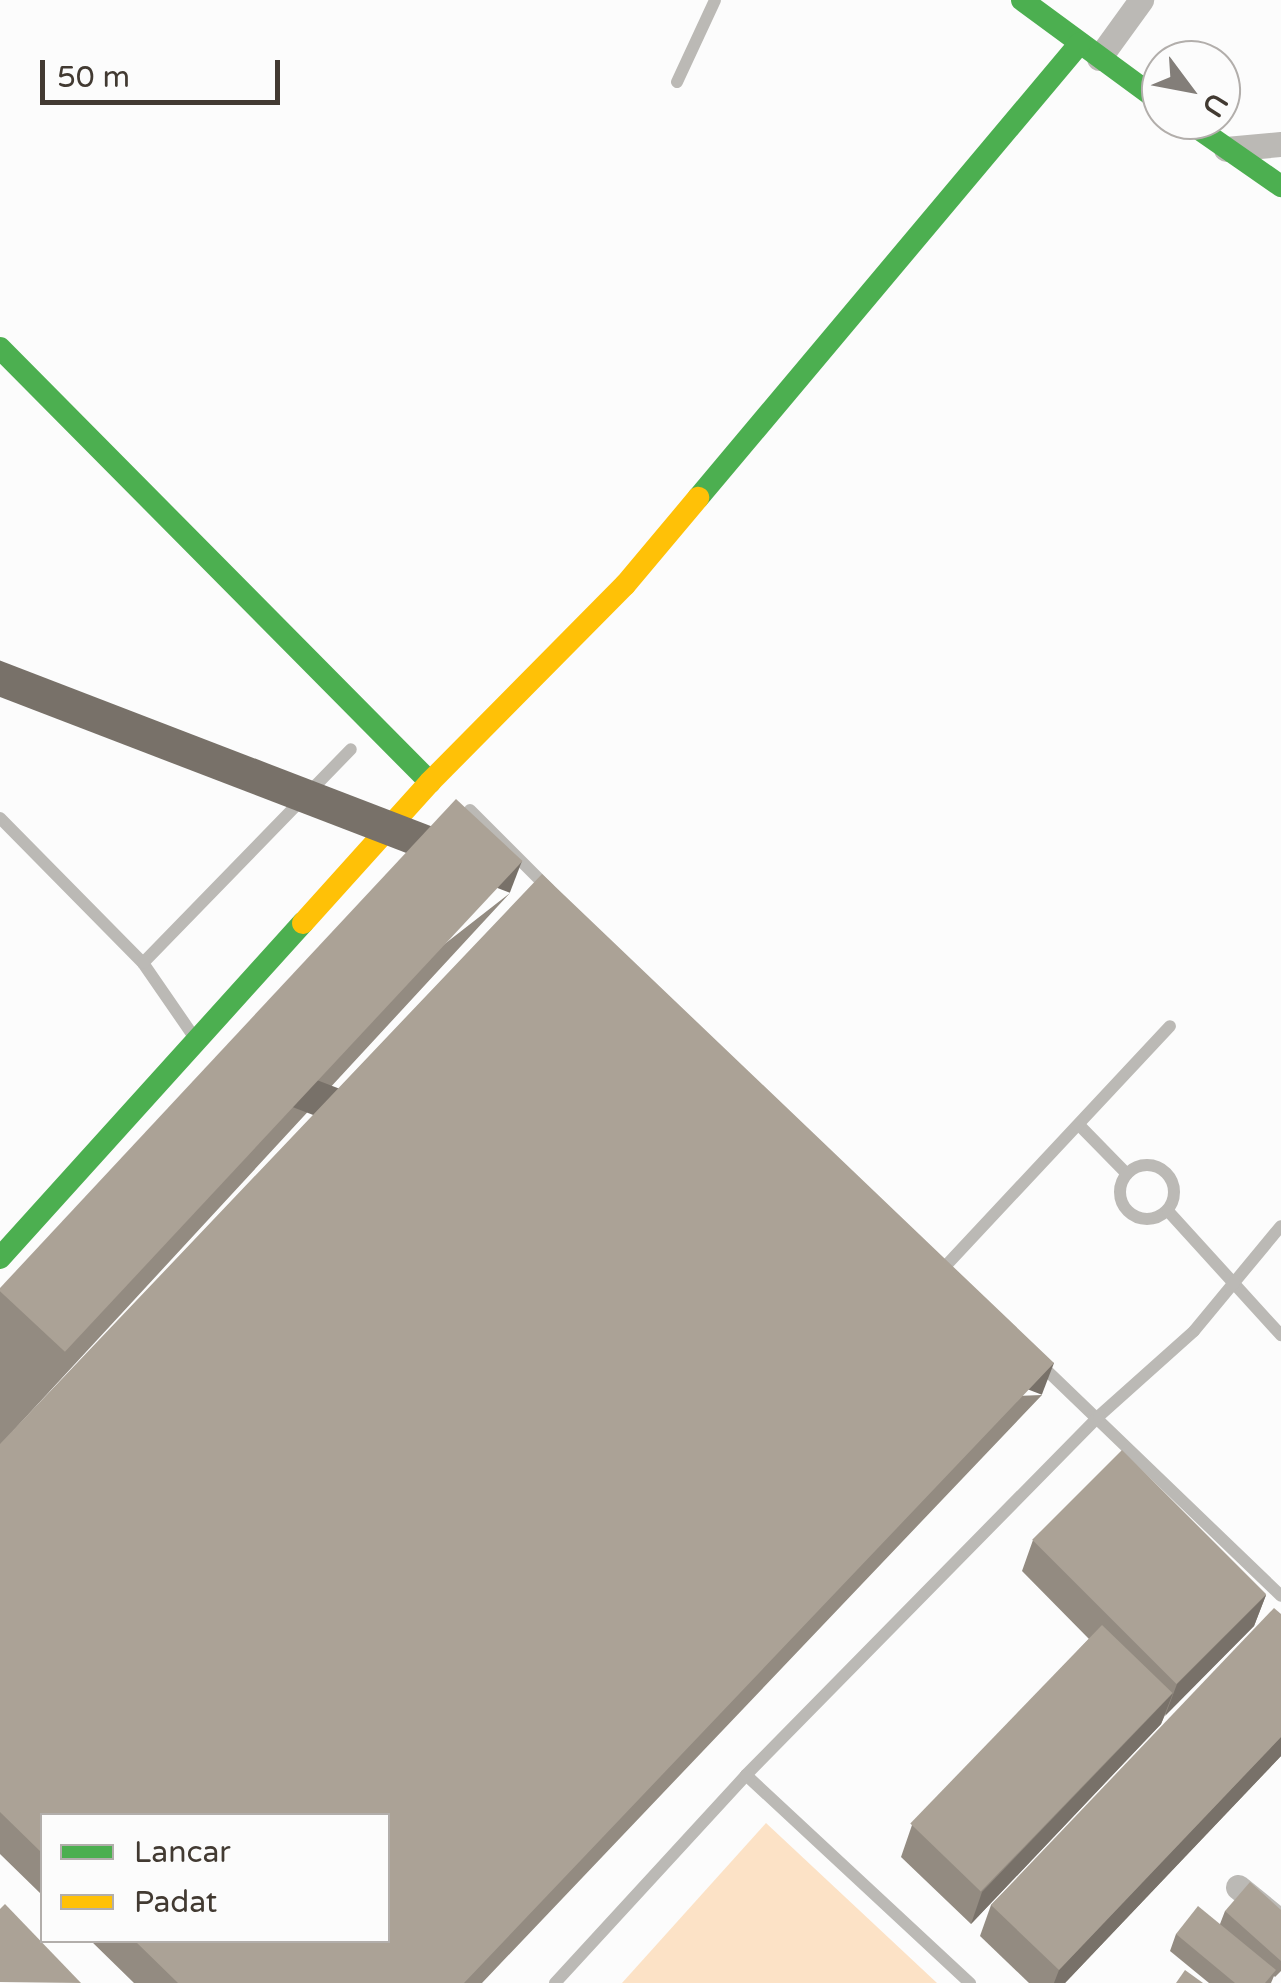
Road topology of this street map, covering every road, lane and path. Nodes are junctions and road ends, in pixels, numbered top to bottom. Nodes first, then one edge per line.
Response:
1 (715, 0) edge
2 (1022, 0) edge
3 (1141, 0) edge
4 (1089, 51) junction
5 (677, 82) dead end
6 (1141, 88) edge
7 (1215, 140) edge
8 (1281, 144) edge
9 (1226, 148) junction
10 (1279, 183) edge
11 (0, 348) edge
12 (351, 749) dead end
13 (430, 782) junction
14 (470, 810) edge
15 (0, 818) edge
16 (554, 894) edge
17 (143, 963) junction
18 (1170, 1026) dead end
19 (196, 1039) junction
20 (1080, 1126) junction
21 (1127, 1174) junction
22 (1168, 1210) junction
23 (1281, 1226) edge
24 (0, 1258) edge
25 (923, 1260) edge
26 (937, 1274) junction
27 (952, 1287) edge
28 (1233, 1288) junction
29 (1281, 1335) edge
30 (1026, 1352) edge
31 (1099, 1416) junction
32 (1281, 1596) edge
33 (746, 1774) junction
34 (1238, 1887) dead end
35 (1281, 1922) edge
36 (556, 1983) edge
37 (970, 1983) edge

1 - 5 lane
2 - 4 street
3 - 4 street
4 - 6 street
4 - 13 street
7 - 9 street
8 - 9 street
9 - 10 street
11 - 13 street
12 - 17 lane
13 - 19 street
14 - 16 lane
15 - 17 lane
17 - 19 lane
18 - 20 lane
19 - 24 street
20 - 21 lane
20 - 26 lane
21 - 22 lane
21 - 22 lane
22 - 28 lane
23 - 28 lane
25 - 26 lane
26 - 27 lane
28 - 29 lane
28 - 31 lane
30 - 31 lane
31 - 32 lane
31 - 33 lane
33 - 36 lane
33 - 37 lane
34 - 35 street

